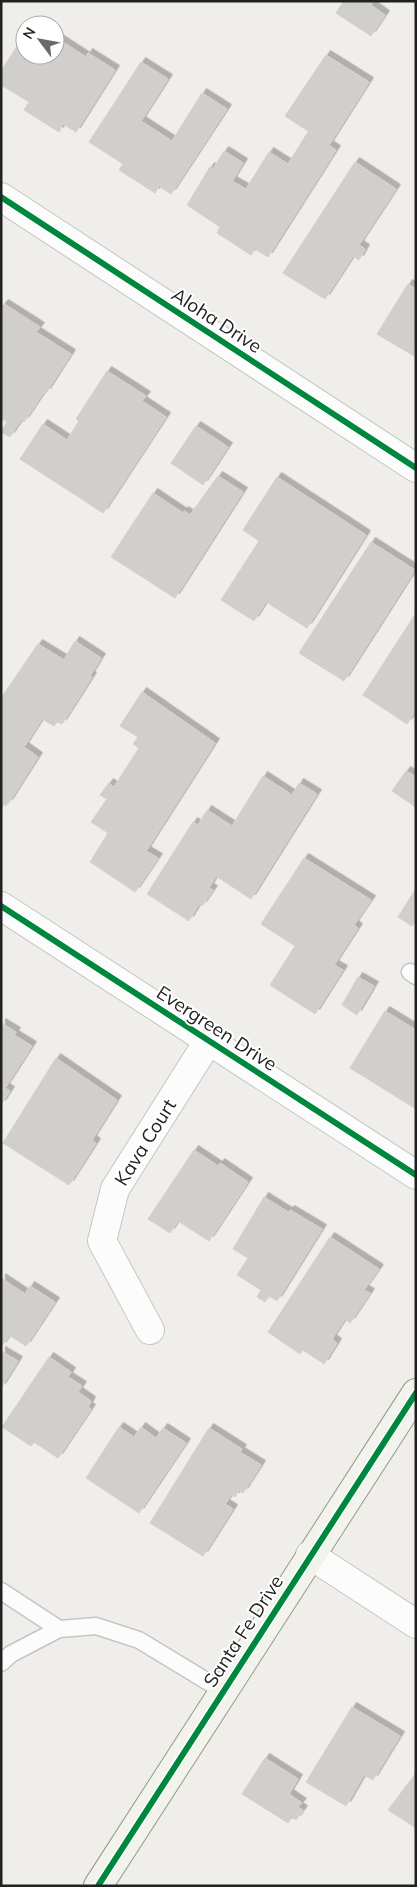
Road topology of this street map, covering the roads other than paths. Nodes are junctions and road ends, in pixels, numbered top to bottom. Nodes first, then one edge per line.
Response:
1 (1, 198) edge
2 (416, 468) edge
3 (1, 906) edge
4 (209, 1040) junction
5 (416, 1175) edge
6 (150, 1330) dead end
7 (416, 1393) edge
8 (310, 1555) junction
9 (1, 1591) edge
10 (416, 1624) edge
11 (59, 1629) junction
12 (1, 1663) edge
13 (223, 1691) junction
14 (98, 1886) edge

1 - 2 street, Aloha Drive
3 - 4 street, Evergreen Drive
4 - 5 street, Evergreen Drive
4 - 6 street, Kava Court
7 - 8 main road, Santa Fe Drive
8 - 10 street
8 - 13 main road, Santa Fe Drive
9 - 11 lane
11 - 12 lane
11 - 13 lane
13 - 14 main road, Santa Fe Drive

